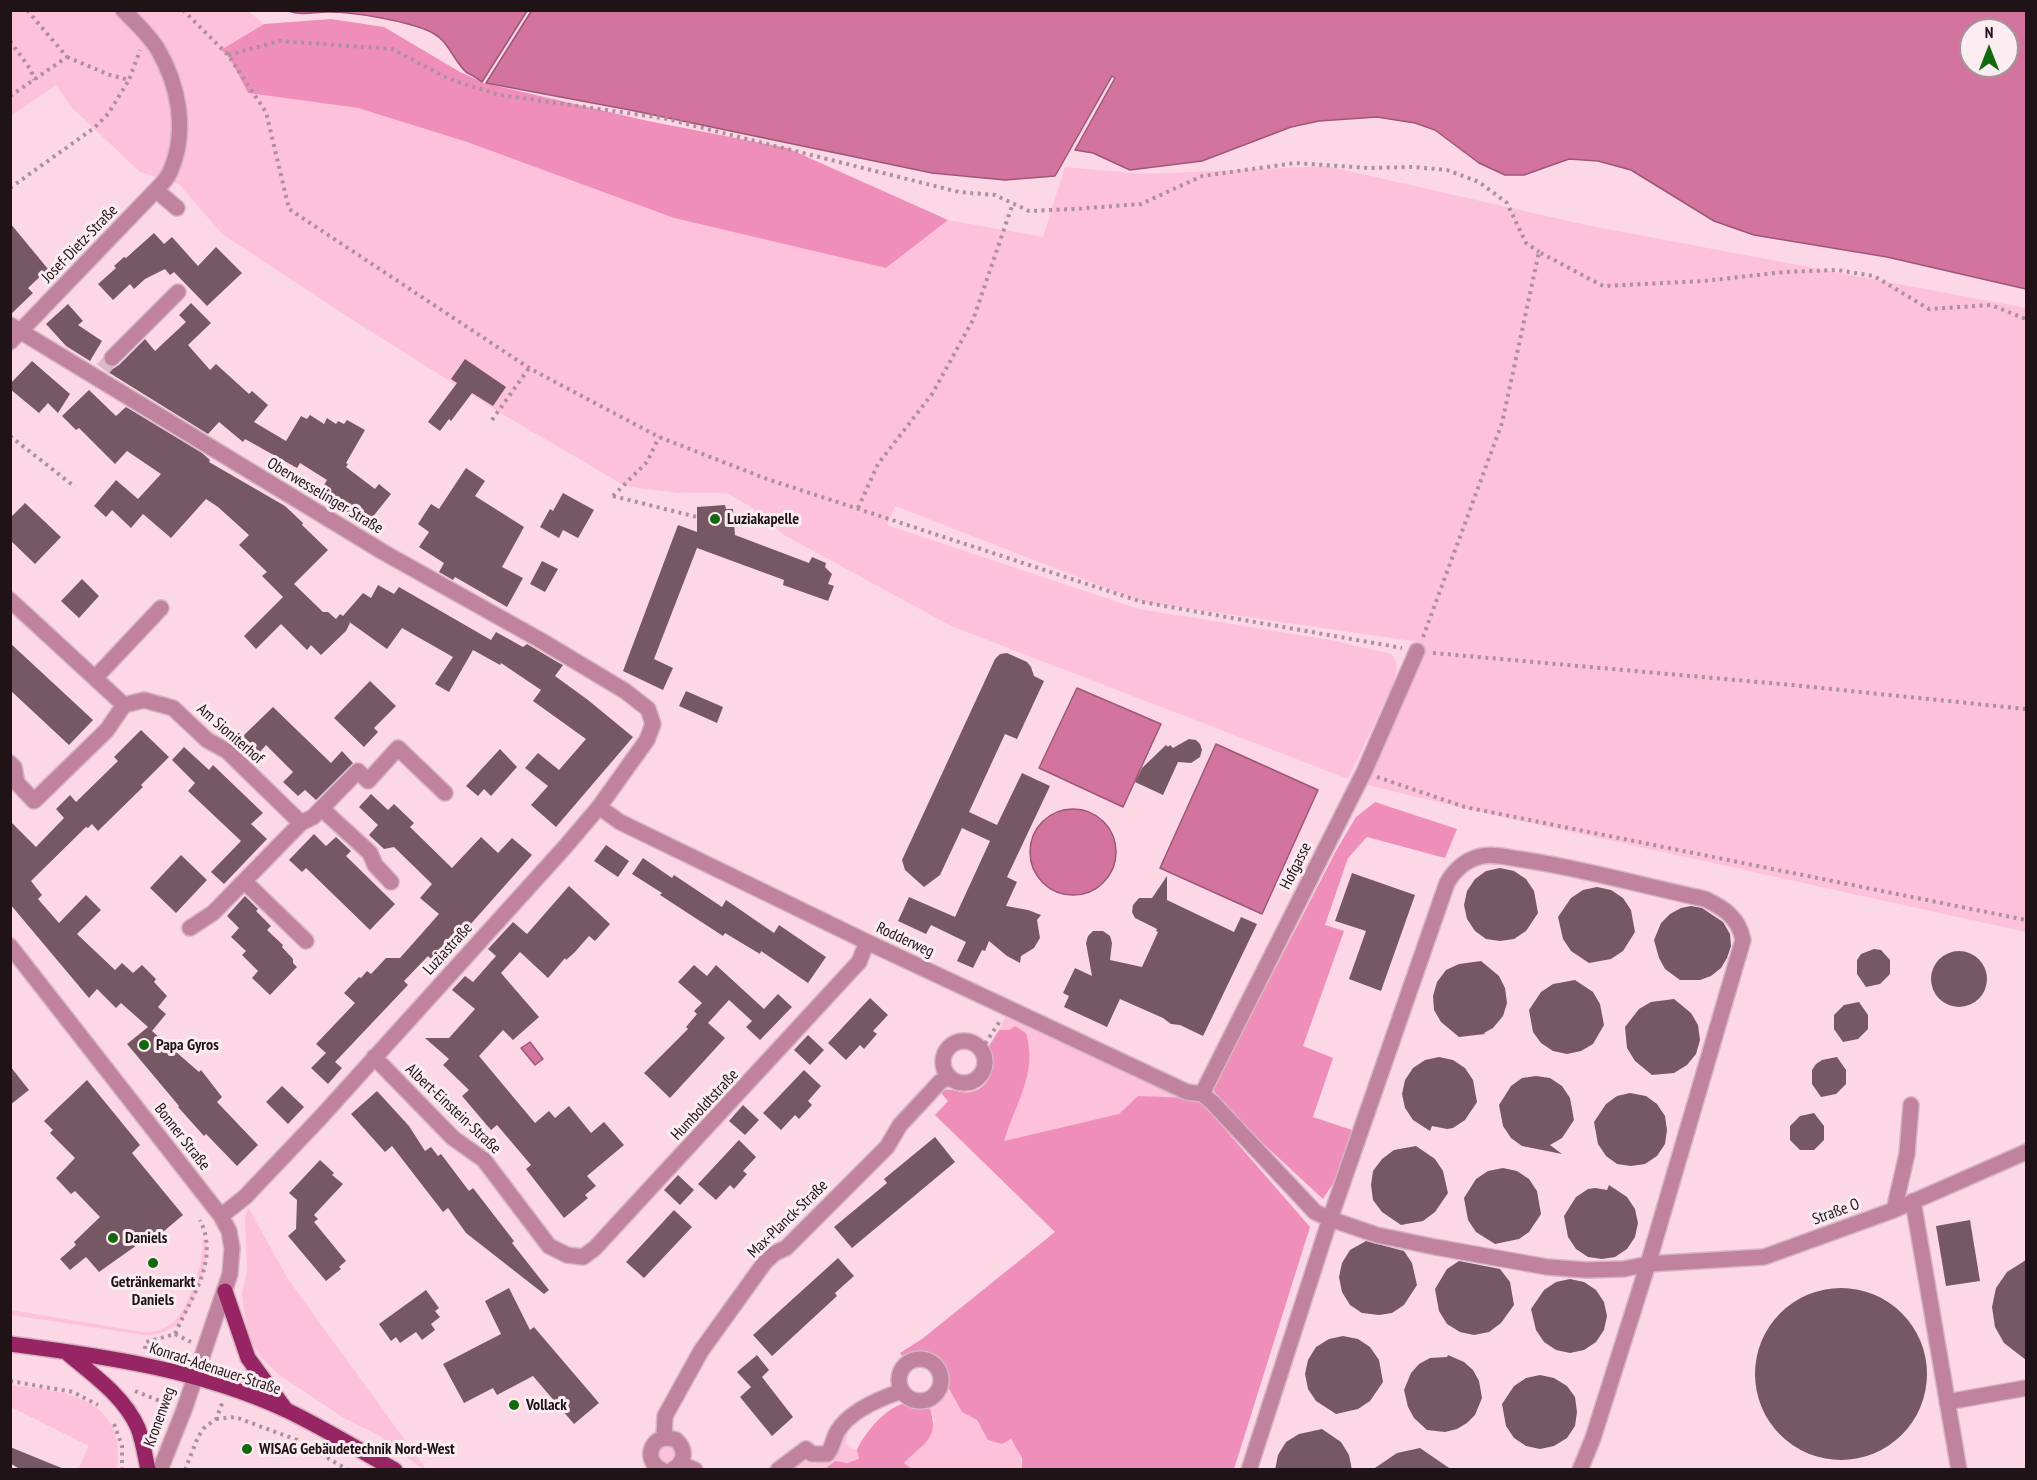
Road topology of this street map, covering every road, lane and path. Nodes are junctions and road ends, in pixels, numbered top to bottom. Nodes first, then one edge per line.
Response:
1 (27, 10) edge
2 (123, 10) edge
3 (183, 10) edge
4 (146, 33) junction
5 (10, 42) edge
6 (228, 55) junction
7 (67, 57) junction
8 (34, 80) junction
9 (129, 80) junction
10 (10, 96) edge
11 (10, 188) edge
12 (156, 190) junction
13 (1013, 203) junction
14 (177, 208) dead end
15 (1539, 252) junction
16 (178, 292) dead end
17 (2026, 319) edge
18 (14, 333) edge
19 (104, 368) junction
20 (529, 368) junction
21 (492, 420) dead end
22 (10, 436) edge
23 (659, 437) junction
24 (75, 487) dead end
25 (858, 508) junction
26 (697, 517) dead end
27 (10, 600) edge
28 (161, 608) dead end
29 (1417, 651) junction
30 (95, 678) junction
31 (625, 691) joint
32 (124, 705) junction
33 (2026, 709) edge
34 (10, 763) edge
35 (1364, 772) junction
36 (14, 786) edge
37 (445, 793) dead end
38 (599, 807) junction
39 (322, 809) junction
40 (301, 823) junction
41 (245, 882) junction
42 (391, 882) dead end
43 (2026, 920) edge
44 (190, 928) dead end
45 (306, 942) dead end
46 (867, 942) junction
47 (10, 946) edge
48 (1006, 1009) junction
49 (981, 1050) junction
50 (374, 1057) junction
51 (948, 1077) junction
52 (1202, 1095) junction
53 (1911, 1106) dead end
54 (2026, 1152) edge
55 (1913, 1201) junction
56 (1894, 1210) junction
57 (198, 1215) dead end
58 (221, 1216) junction
59 (1330, 1219) junction
60 (549, 1246) joint
61 (1648, 1264) junction
62 (225, 1291) junction
63 (10, 1344) edge
64 (65, 1351) junction
65 (142, 1364) junction
66 (194, 1378) junction
67 (10, 1381) edge
68 (227, 1388) junction
69 (2026, 1388) edge
70 (134, 1390) junction
71 (902, 1390) dead end
72 (122, 1402) junction
73 (1947, 1402) junction
74 (184, 1410) junction
75 (286, 1410) junction
76 (109, 1415) junction
77 (216, 1419) junction
78 (211, 1422) junction
79 (664, 1437) junction
80 (654, 1467) edge
81 (683, 1468) edge
82 (122, 1470) edge
83 (148, 1470) edge
84 (160, 1470) edge
85 (185, 1470) edge
86 (348, 1470) edge
87 (395, 1470) edge
88 (778, 1470) edge
89 (1249, 1470) edge
90 (1580, 1470) edge
91 (1959, 1470) edge

1 - 7 path
2 - 4 street, Josef-Dietz-Straße
3 - 6 path
4 - 9 path
4 - 12 street, Josef-Dietz-Straße
5 - 8 path
6 - 13 path
6 - 20 path
7 - 8 path
7 - 9 path
8 - 10 path
9 - 11 path
12 - 14 street
12 - 18 street, Josef-Dietz-Straße
13 - 15 path
13 - 25 path
15 - 17 path
15 - 29 path
16 - 19 street
18 - 19 street, Oberwesselinger Straße
19 - 31 street, Oberwesselinger Straße
20 - 21 path
20 - 23 path
22 - 24 path
23 - 25 path
23 - 26 path
25 - 29 path
27 - 30 street
28 - 30 street
29 - 33 path
29 - 35 street, Hofgasse
30 - 32 street
31 - 38 street, Luziastraße
32 - 36 street
32 - 40 street, Am Sioniterhof
34 - 36 street
35 - 43 path
35 - 52 street, Hofgasse
37 - 39 street
38 - 46 street, Rodderweg
38 - 50 street, Luziastraße
39 - 40 street
39 - 42 street
40 - 41 street
41 - 44 street
41 - 45 street
46 - 48 street, Rodderweg
46 - 60 street, Humboldtstraße
47 - 58 street, Bonner Straße
48 - 49 path
48 - 52 street, Rodderweg
49 - 51 street
49 - 51 street
50 - 58 street, Luziastraße
50 - 60 street, Albert-Einstein-Straße
51 - 79 street, Max-Planck-Straße
52 - 59 street, Straße O
53 - 56 street
54 - 55 street, Straße O
55 - 56 street, Straße O
55 - 73 street
56 - 61 street, Straße O
57 - 65 path
58 - 62 street, Bonner Straße
59 - 61 street, Straße O
59 - 61 street
59 - 89 street
61 - 90 street
62 - 66 street, Bonner Straße
62 - 75 main road
63 - 64 main road, Konrad-Adenauer-Straße
64 - 65 main road, Konrad-Adenauer-Straße
64 - 72 main road
65 - 66 main road, Konrad-Adenauer-Straße
65 - 70 path
66 - 68 main road, Konrad-Adenauer-Straße
66 - 74 street, Kronenweg
67 - 76 path
68 - 75 main road, Konrad-Adenauer-Straße
68 - 77 path
69 - 73 street
70 - 72 path
70 - 74 path
71 - 88 street
72 - 76 path
72 - 83 main road
73 - 91 street
74 - 78 path
74 - 84 street, Kronenweg
75 - 87 main road, Konrad-Adenauer-Straße
76 - 82 path
77 - 78 path
77 - 86 path
78 - 85 path
79 - 80 street, Max-Planck-Straße
79 - 81 street

